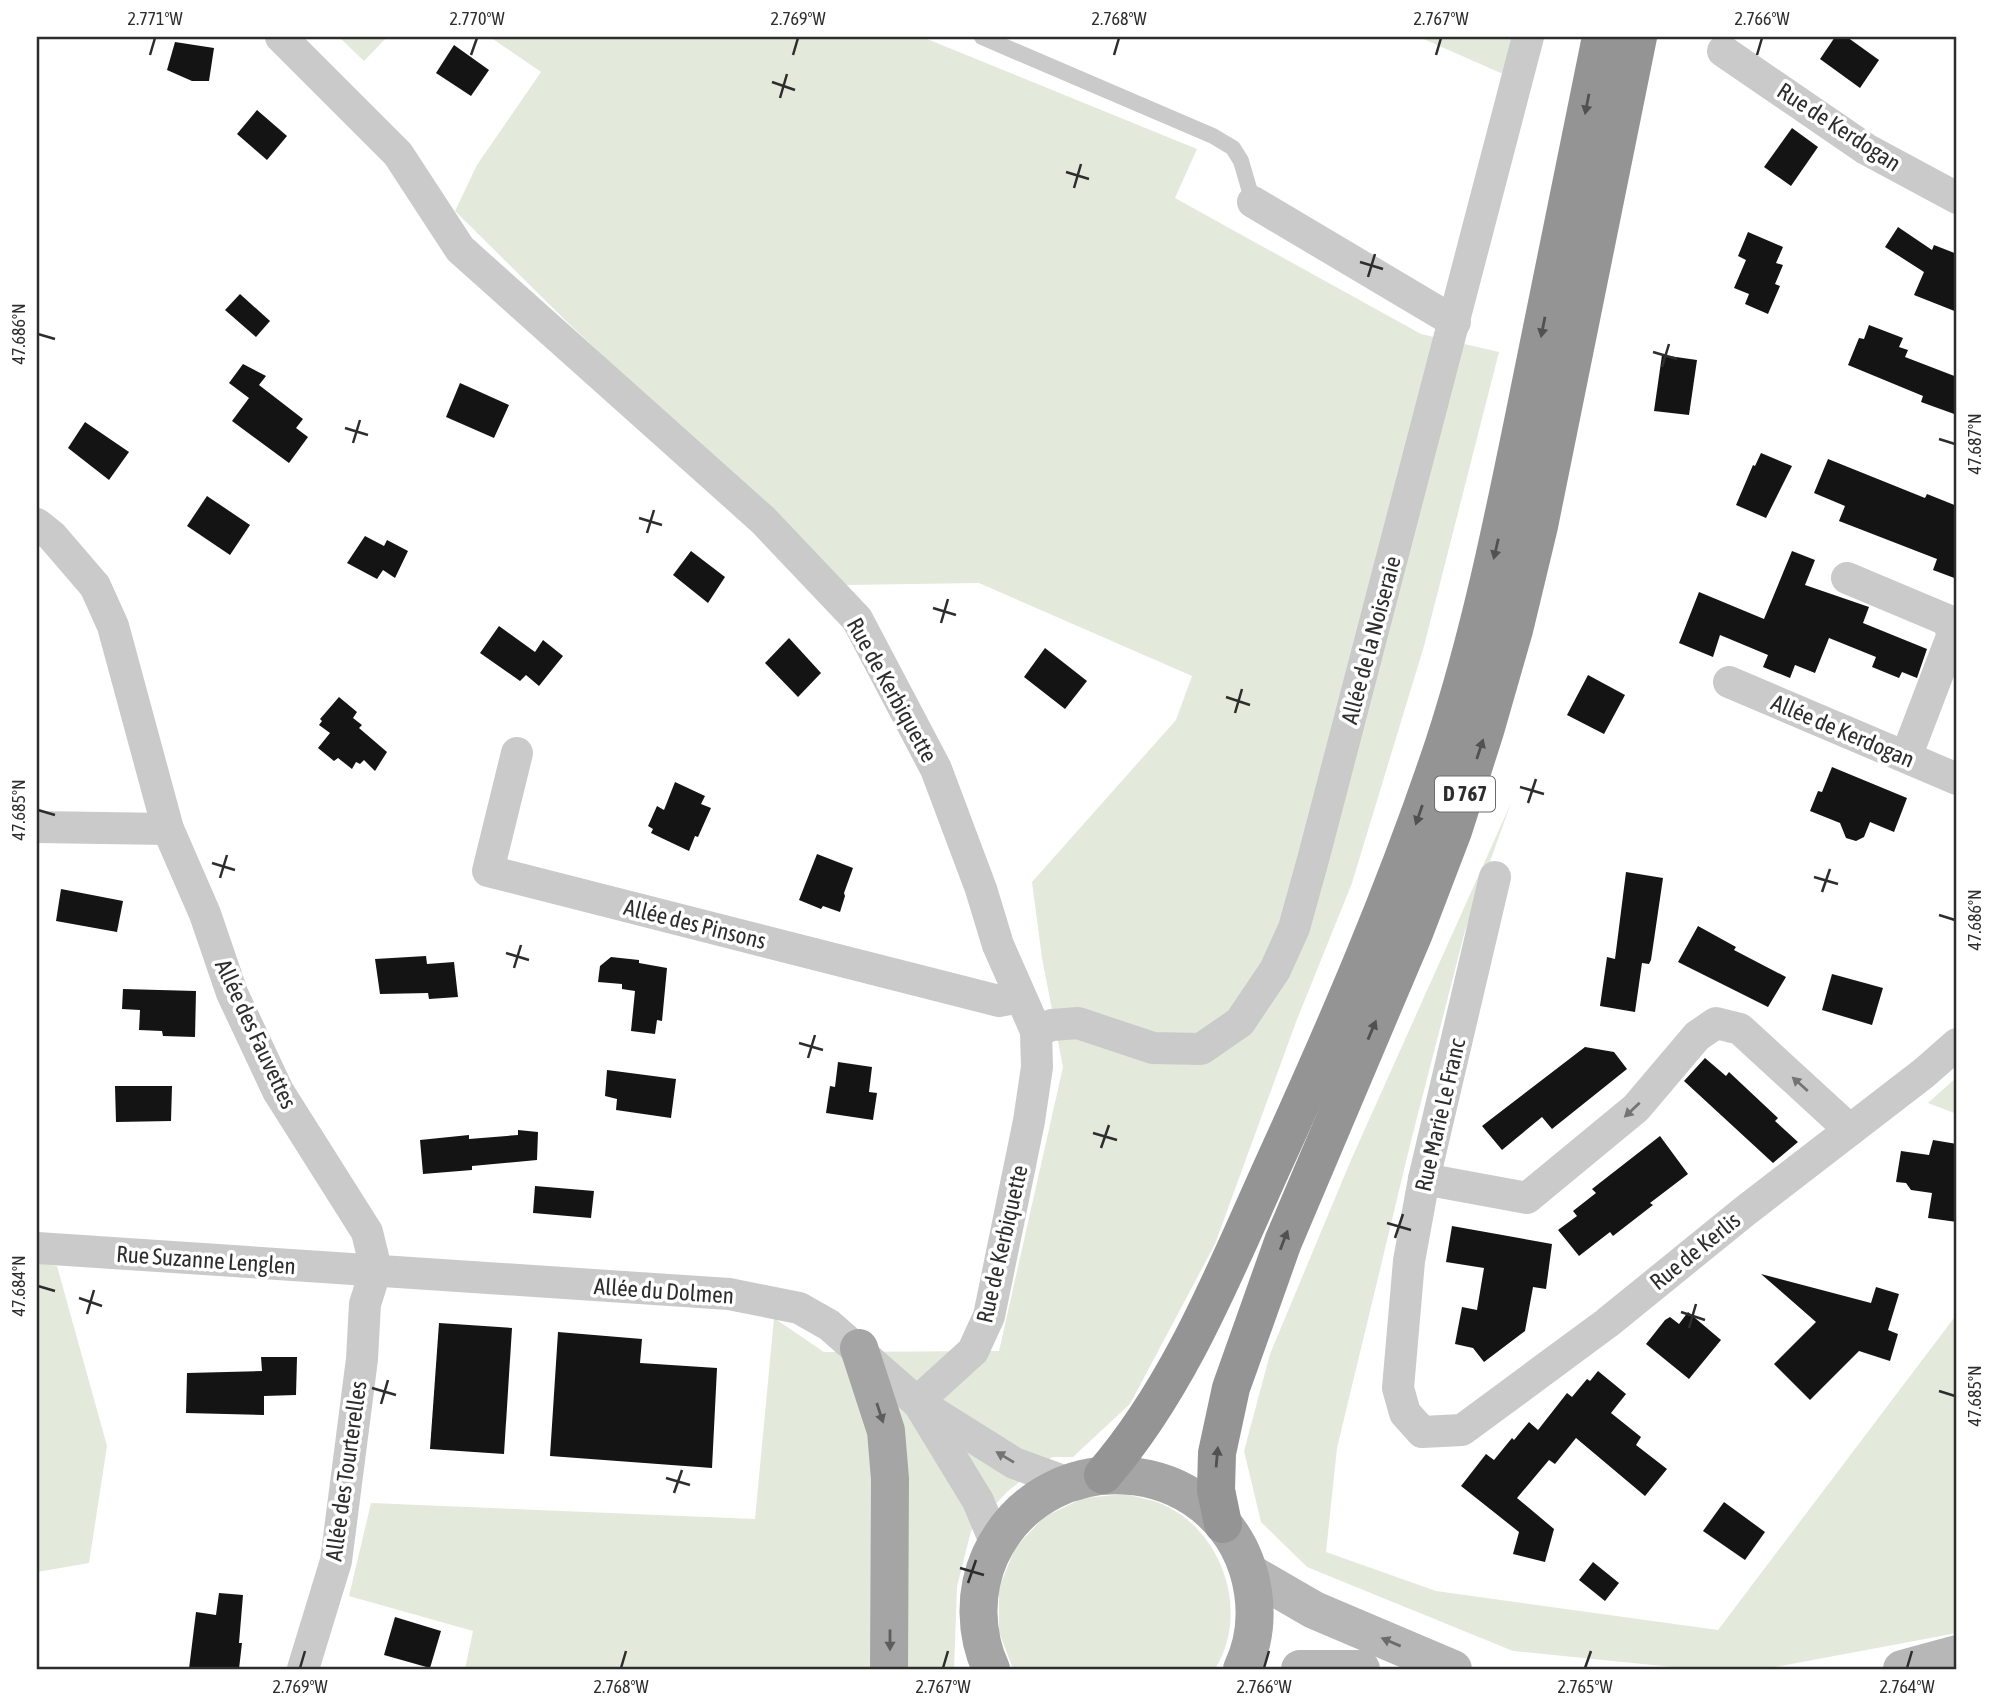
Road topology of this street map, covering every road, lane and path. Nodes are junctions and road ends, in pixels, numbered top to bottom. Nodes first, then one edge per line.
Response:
1 (281, 37) edge
2 (982, 37) edge
3 (1528, 37) edge
4 (1601, 37) edge
5 (1638, 37) edge
6 (1723, 51) dead end
7 (1957, 198) edge
8 (1253, 202) joint
9 (1455, 322) junction
10 (37, 524) edge
11 (1847, 578) dead end
12 (1729, 682) dead end
13 (517, 753) dead end
14 (1906, 757) junction
15 (1957, 779) edge
16 (37, 827) edge
17 (168, 829) junction
18 (1495, 877) dead end
19 (1020, 998) junction
20 (1036, 1031) junction
21 (1957, 1044) edge
22 (1850, 1130) junction
23 (1424, 1179) junction
24 (37, 1248) edge
25 (376, 1269) junction
26 (859, 1348) junction
27 (917, 1402) junction
28 (1422, 1432) joint
29 (1086, 1479) junction
30 (1223, 1524) junction
31 (996, 1545) junction
32 (1250, 1573) junction
33 (977, 1651) edge
34 (1957, 1654) edge
35 (303, 1669) edge
36 (889, 1669) edge
37 (991, 1669) edge
38 (1242, 1669) edge
39 (1300, 1669) edge
40 (1361, 1669) edge
41 (1453, 1669) edge
42 (1902, 1669) edge

1 - 19 street, Rue de Kerbiquette
2 - 8 lane
3 - 9 street, Allée de la Noiseraie
4 -> 29 highway, D 767
30 -> 5 highway, D 767
6 - 7 street, Rue de Kerdogan
8 - 9 street
9 - 20 street, Allée de la Noiseraie
10 - 17 street, Allée des Fauvettes
11 - 14 street
12 - 14 street, Allée de Kerdogan
13 - 19 street, Allée des Pinsons
14 - 15 street, Allée de Kerdogan
16 - 17 street
17 - 25 street, Allée des Fauvettes
18 - 23 street, Rue Marie Le Franc
19 - 20 street, Rue de Kerbiquette
20 - 27 street, Rue de Kerbiquette
21 - 22 street, Rue de Kerlis
22 -> 23 street
22 - 28 street, Rue de Kerlis
23 - 28 street, Rue Marie Le Franc
24 - 25 street, Rue Suzanne Lenglen
25 - 26 street, Allée du Dolmen
25 - 35 street, Allée des Tourterelles
26 - 27 street, Allée du Dolmen
26 -> 36 main road
29 -> 27 street, Allée du Dolmen
27 - 31 street, Allée du Dolmen
29 - 30 main road
29 - 31 main road
30 - 32 main road
31 - 33 main road
32 - 38 main road
41 -> 32 main road
33 - 37 main road
34 - 42 main road
39 - 40 main road

